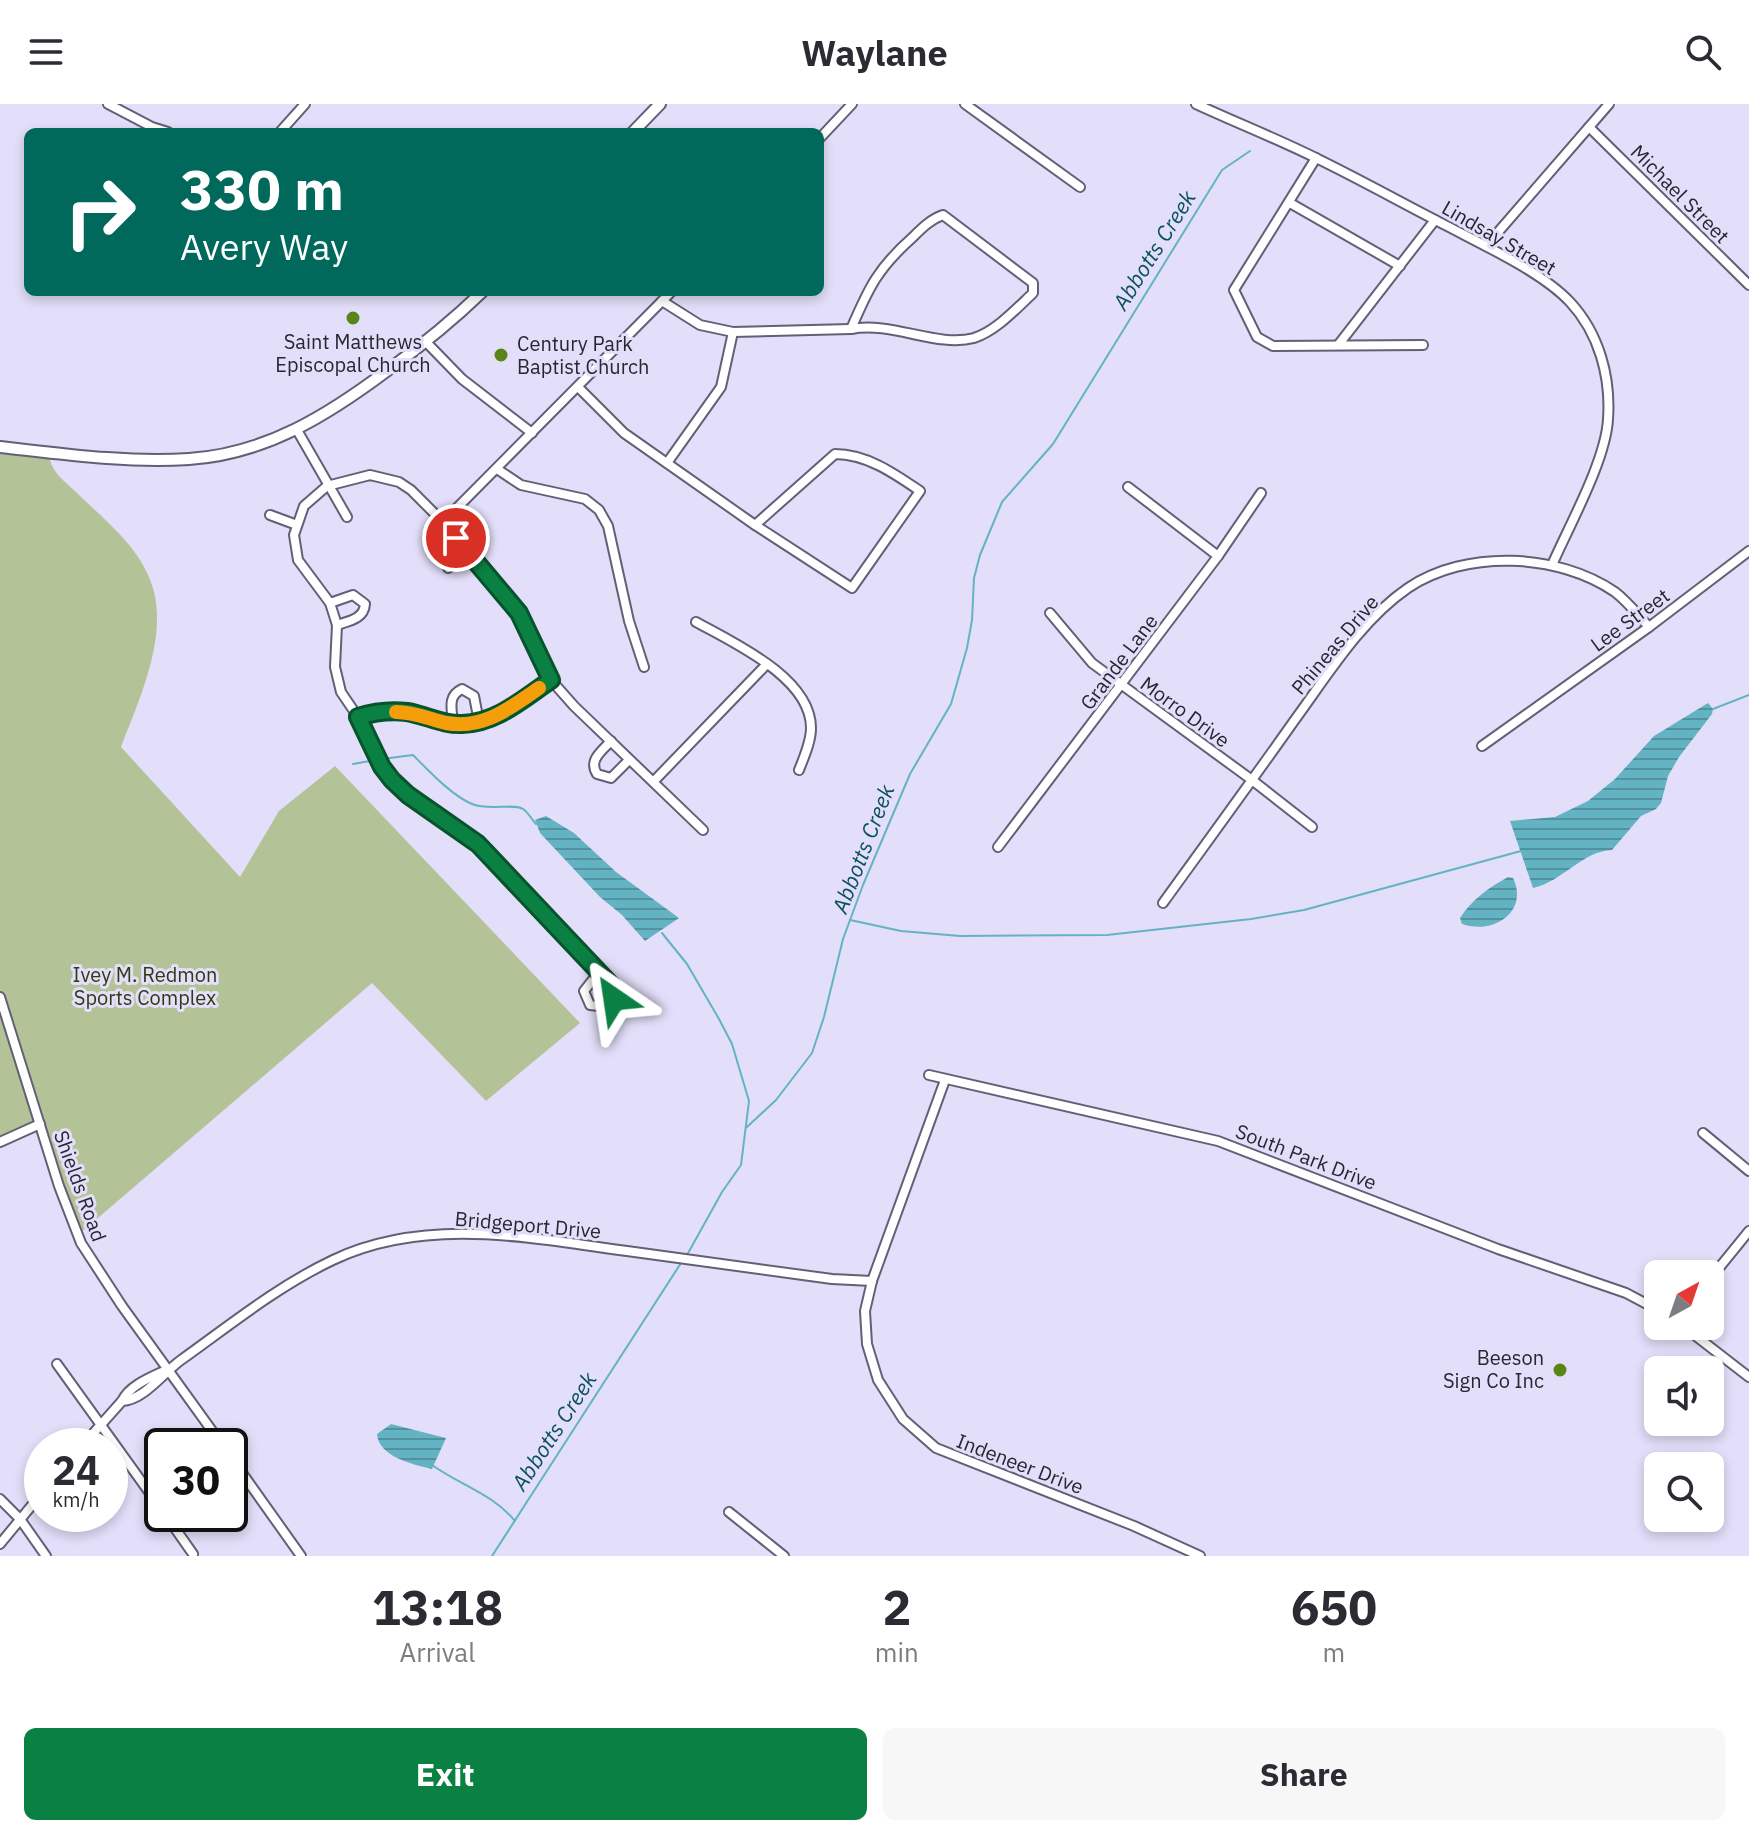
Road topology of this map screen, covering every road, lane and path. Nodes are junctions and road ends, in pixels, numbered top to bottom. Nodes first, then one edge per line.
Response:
1 (108, 104) edge
2 (305, 104) edge
3 (660, 104) edge
4 (852, 104) edge
5 (965, 104) edge
6 (1196, 104) edge
7 (1609, 104) edge
8 (1589, 127) junction
9 (155, 128) edge
10 (284, 128) edge
11 (637, 128) edge
12 (824, 134) edge
13 (1316, 158) junction
14 (1080, 187) dead end
15 (1290, 203) junction
16 (1435, 220) junction
17 (1486, 246) junction
18 (1400, 266) junction
19 (1749, 285) edge
20 (478, 296) edge
21 (667, 296) edge
22 (662, 301) junction
23 (851, 329) junction
24 (733, 332) junction
25 (427, 343) junction
26 (1339, 344) junction
27 (1423, 345) dead end
28 (578, 387) junction
29 (297, 430) junction
30 (532, 433) junction
31 (0, 447) edge
32 (667, 463) junction
33 (497, 469) junction
34 (327, 486) junction
35 (1128, 487) dead end
36 (1261, 493) dead end
37 (270, 515) dead end
38 (347, 517) dead end
39 (443, 522) junction
40 (297, 525) junction
41 (755, 525) junction
42 (1749, 551) edge
43 (469, 553) junction
44 (1218, 556) junction
45 (1552, 565) junction
46 (448, 568) dead end
47 (330, 603) junction
48 (1050, 613) dead end
49 (696, 622) dead end
50 (337, 625) junction
51 (1649, 627) junction
52 (766, 665) junction
53 (644, 667) dead end
54 (551, 680) junction
55 (1121, 686) junction
56 (358, 717) junction
57 (479, 722) junction
58 (453, 724) junction
59 (611, 741) junction
60 (1482, 746) dead end
61 (629, 760) junction
62 (799, 770) dead end
63 (1252, 780) junction
64 (654, 781) junction
65 (1312, 827) dead end
66 (703, 830) dead end
67 (998, 847) dead end
68 (1163, 903) dead end
69 (599, 972) junction
70 (0, 997) edge
71 (929, 1075) dead end
72 (945, 1080) junction
73 (40, 1124) junction
74 (1703, 1133) dead end
75 (0, 1142) edge
76 (1749, 1171) edge
77 (1749, 1231) edge
78 (1724, 1262) edge
79 (872, 1281) junction
80 (1644, 1303) edge
81 (1701, 1340) edge
82 (57, 1364) dead end
83 (168, 1369) junction
84 (1749, 1377) edge
85 (101, 1424) junction
86 (98, 1428) edge
87 (210, 1428) edge
88 (248, 1481) edge
89 (144, 1485) edge
90 (0, 1499) edge
91 (729, 1512) dead end
92 (24, 1514) edge
93 (20, 1519) junction
94 (177, 1532) edge
95 (0, 1544) edge
96 (193, 1554) edge
97 (46, 1556) edge
98 (301, 1556) edge
99 (784, 1556) edge
100 (1200, 1556) edge

1 - 9 street
2 - 10 street
3 - 11 main road
4 - 12 street
5 - 14 street
6 - 13 street, Lindsay Street
7 - 8 street
8 - 17 street
8 - 19 street, Michael Street
13 - 15 street
13 - 16 street, Lindsay Street
15 - 18 street
15 - 26 street
16 - 17 street, Lindsay Street
16 - 18 street
17 - 45 street, Lindsay Street
18 - 26 street
20 - 25 main road
21 - 22 street
22 - 24 street
22 - 28 street
23 - 23 street
23 - 24 street
24 - 32 street
25 - 29 main road
25 - 30 street
26 - 27 street
28 - 30 street
28 - 32 street
29 - 31 main road
29 - 34 street
30 - 33 street
32 - 41 street
33 - 39 street
33 - 53 street
34 - 38 street
34 - 39 street
34 - 40 street
35 - 44 street
36 - 44 street, Grande Lane
37 - 40 street
39 - 43 street
40 - 47 street
41 - 41 street
42 - 51 street, Lee Street
43 - 46 street
43 - 54 street
44 - 55 street, Grande Lane
45 - 51 street, Phineas Drive
45 - 63 street, Phineas Drive
47 - 50 street
47 - 50 street
48 - 55 street, Morro Drive
49 - 52 street
50 - 56 street
51 - 60 street, Lee Street
52 - 62 street
52 - 64 street
54 - 57 street
54 - 59 street
55 - 63 street, Morro Drive
55 - 67 street, Grande Lane
56 - 58 street
56 - 69 street
57 - 58 street
57 - 58 street
59 - 61 street
59 - 61 street
61 - 64 street
63 - 65 street, Morro Drive
63 - 68 street, Phineas Drive
64 - 66 street
69 - 69 street
70 - 73 street, Shields Road
71 - 72 street, South Park Drive
72 - 79 street, Indeneer Drive
72 - 80 street, South Park Drive
73 - 75 street
73 - 83 street, Shields Road
74 - 76 street
77 - 78 street
79 - 83 street, Bridgeport Drive
79 - 100 street, Indeneer Drive
81 - 84 street
82 - 85 street
83 - 85 street, Bridgeport Drive
83 - 87 street, Shields Road
85 - 86 street, Bridgeport Drive
85 - 89 street
88 - 98 street
90 - 93 street
91 - 99 street
92 - 93 street
93 - 95 street
93 - 97 street
94 - 96 street

